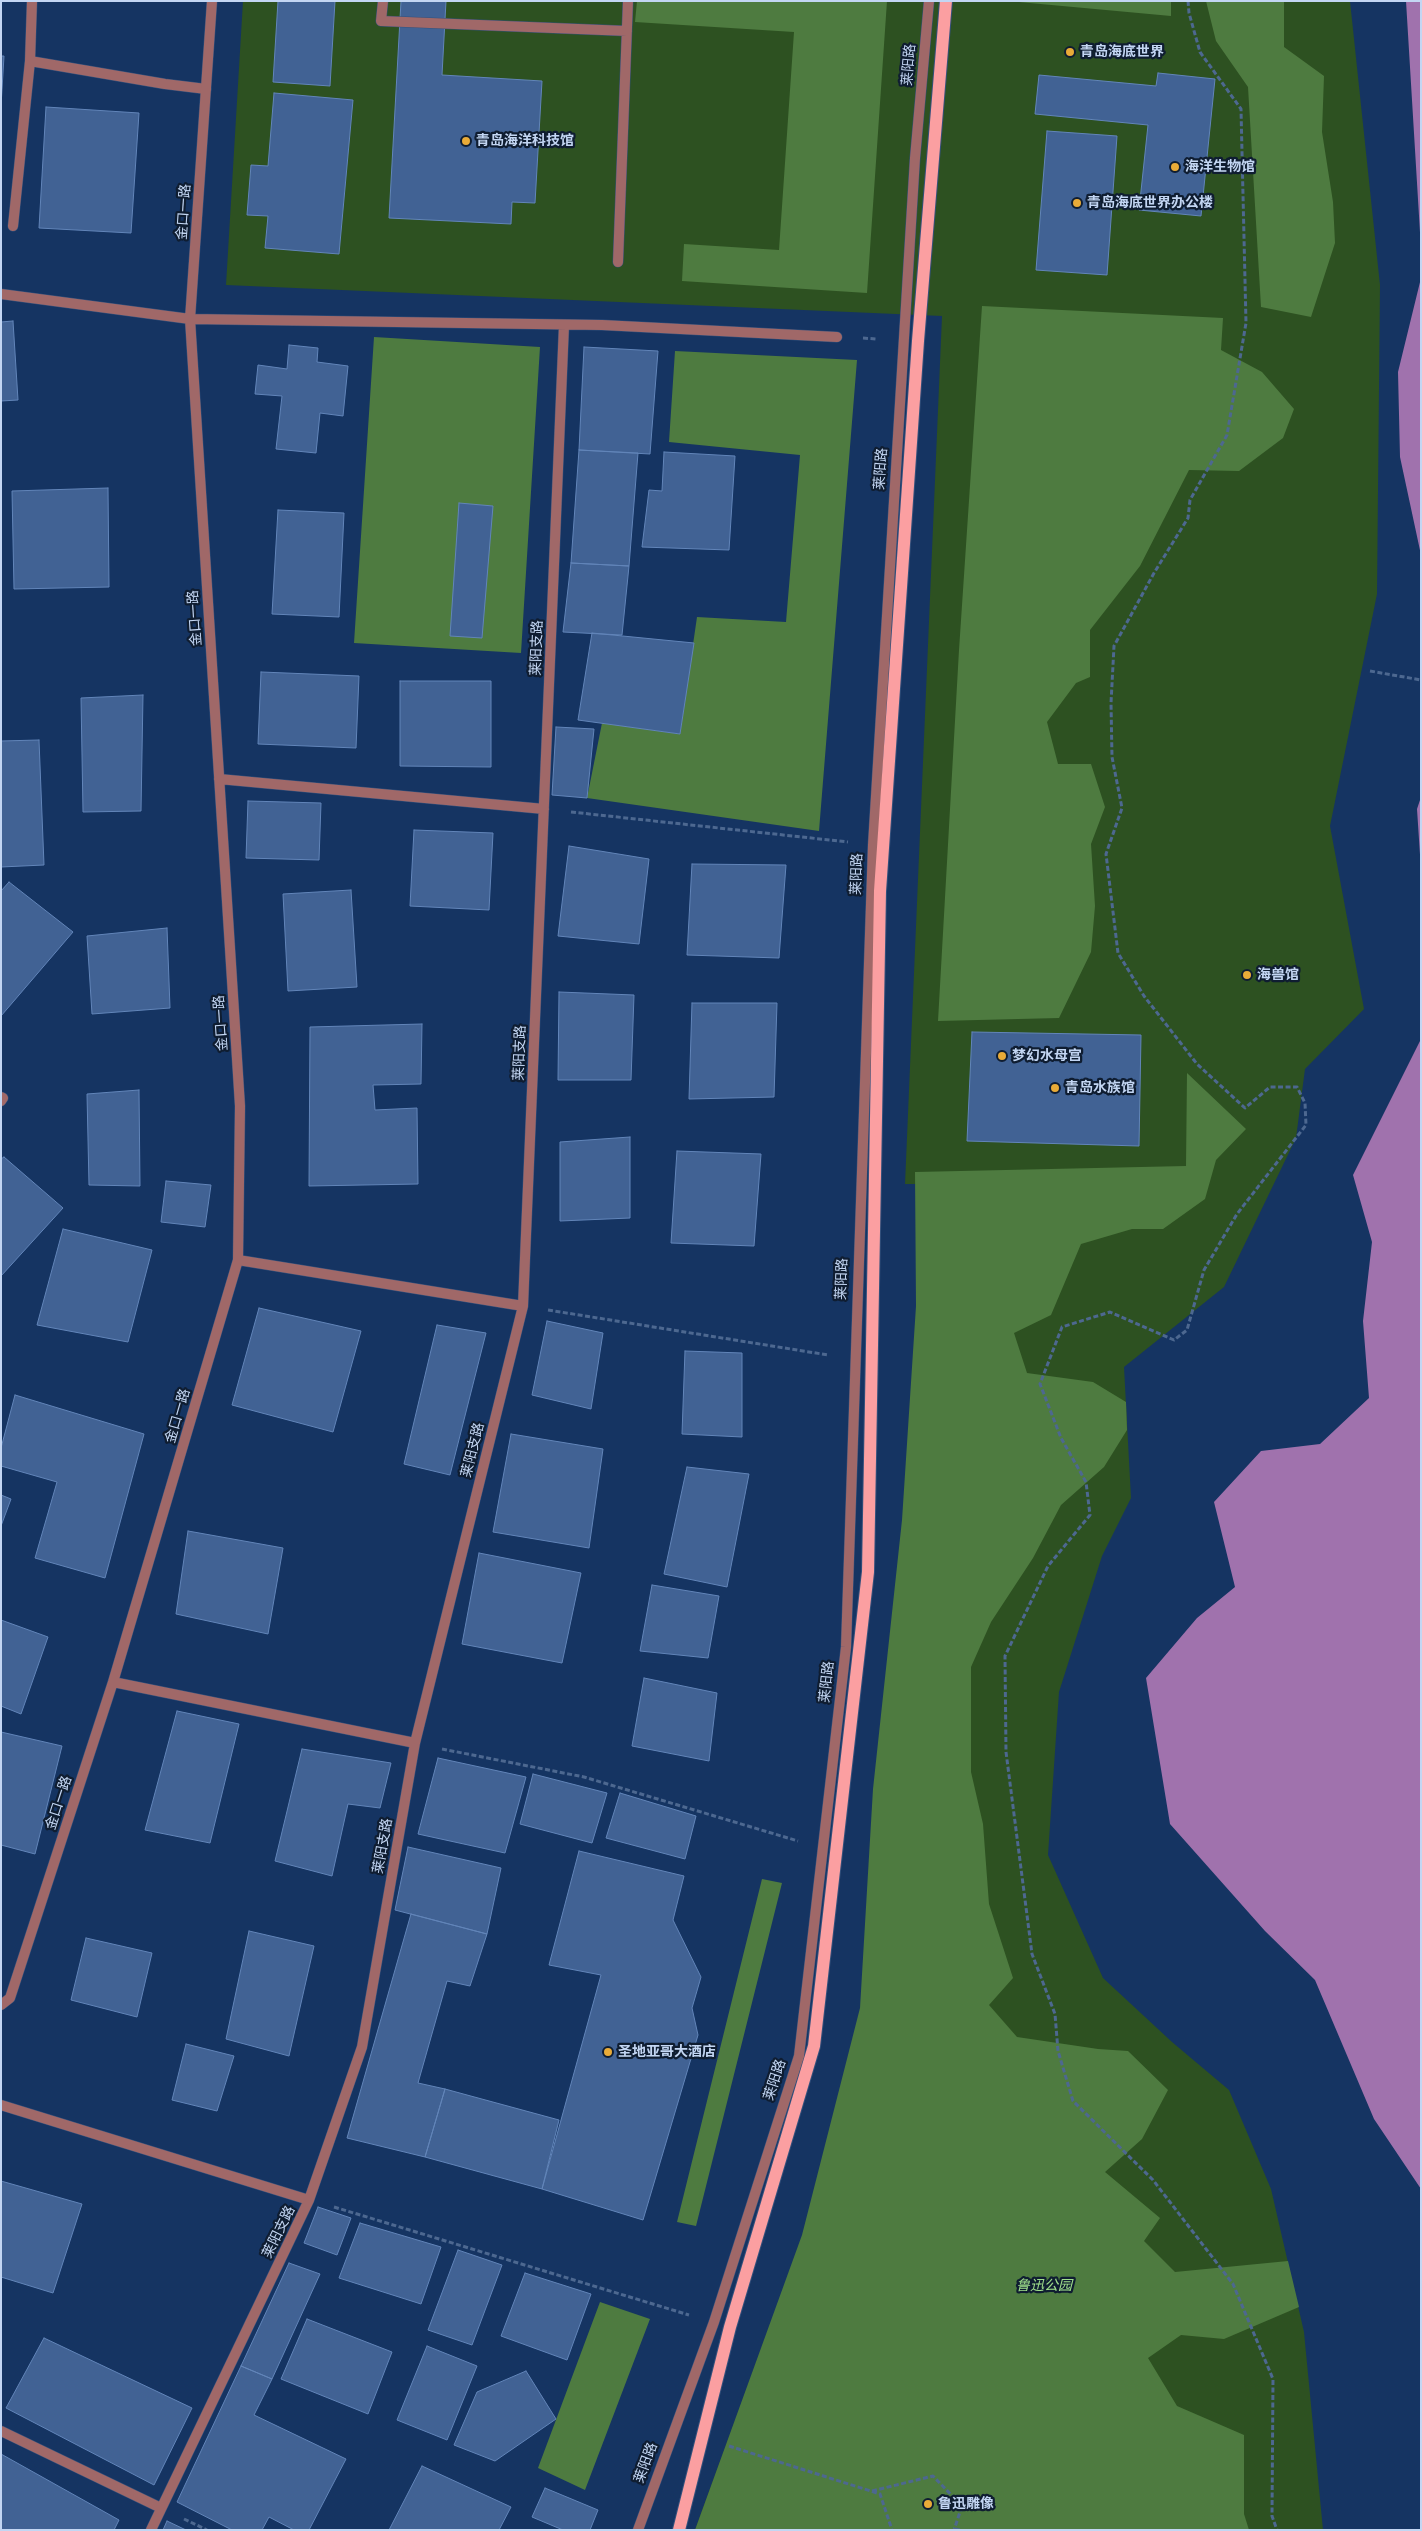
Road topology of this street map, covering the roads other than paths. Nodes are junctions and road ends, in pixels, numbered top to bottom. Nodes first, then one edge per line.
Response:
1 (32, 1) edge
2 (212, 1) edge
3 (382, 1) edge
4 (628, 1) edge
5 (929, 1) edge
6 (946, 1) edge
7 (627, 31) junction
8 (30, 61) junction
9 (206, 89) junction
10 (13, 226) dead end
11 (618, 262) dead end
12 (1, 294) edge
13 (190, 319) junction
14 (564, 325) junction
15 (837, 337) dead end
16 (219, 779) junction
17 (544, 809) junction
18 (238, 1260) junction
19 (523, 1306) junction
20 (113, 1682) junction
21 (416, 1743) junction
22 (1, 2005) edge
23 (1, 2104) edge
24 (309, 2200) junction
25 (1, 2431) edge
26 (161, 2508) junction
27 (151, 2530) edge
28 (638, 2530) edge
29 (679, 2530) edge

1 - 8 street
2 - 9 street, 金口一路
3 - 7 street
4 - 7 street
5 - 28 street, 莱阳路
6 - 29 main road, 莱阳路
7 - 11 street
8 - 9 street
8 - 10 street
9 - 13 street, 金口一路
12 - 13 street
13 - 14 street
13 - 16 street, 金口一路
14 - 15 street
14 - 17 street, 莱阳支路
16 - 17 street
16 - 18 street, 金口一路
17 - 19 street, 莱阳支路
18 - 19 street
18 - 20 street, 金口一路
19 - 21 street, 莱阳支路
20 - 21 street
20 - 22 street, 金口一路
21 - 24 street, 莱阳支路
23 - 24 street
24 - 26 street, 莱阳支路
25 - 26 street
26 - 27 street, 莱阳支路

